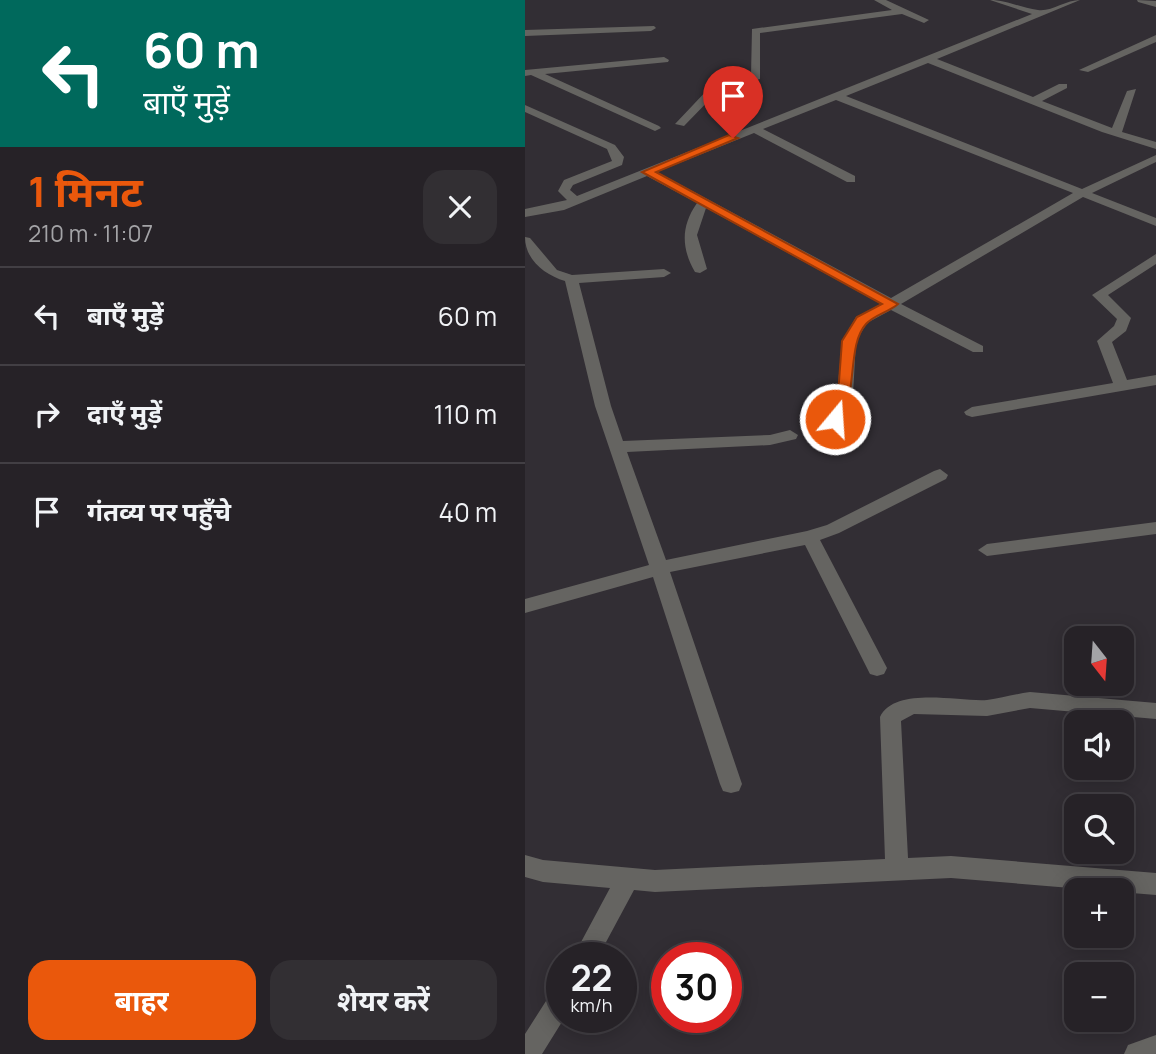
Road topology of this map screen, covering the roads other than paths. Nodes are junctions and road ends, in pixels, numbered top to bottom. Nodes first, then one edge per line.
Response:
1 (878, 0) edge
2 (994, 0) edge
3 (1076, 0) edge
4 (1141, 0) edge
5 (1156, 4) edge
6 (902, 11) junction
7 (1041, 14) junction
8 (924, 20) dead end
9 (651, 28) dead end
10 (525, 33) edge
11 (1156, 38) edge
12 (928, 59) junction
13 (664, 60) dead end
14 (1084, 70) dead end
15 (528, 72) edge
16 (1063, 86) dead end
17 (1132, 91) dead end
18 (837, 96) junction
19 (1034, 101) junction
20 (525, 108) edge
21 (680, 124) dead end
22 (655, 128) dead end
23 (754, 129) junction
24 (1116, 133) junction
25 (1156, 146) edge
26 (1156, 158) edge
27 (648, 172) junction
28 (851, 179) dead end
29 (1082, 193) junction
30 (575, 201) junction
31 (703, 203) junction
32 (525, 213) edge
33 (1156, 222) edge
34 (525, 241) edge
35 (1156, 258) edge
36 (700, 269) dead end
37 (664, 273) dead end
38 (571, 279) junction
39 (891, 304) junction
40 (978, 349) dead end
41 (1156, 380) edge
42 (1122, 386) junction
43 (972, 412) dead end
44 (835, 419) dead end
45 (790, 435) dead end
46 (617, 447) junction
47 (940, 475) dead end
48 (1156, 528) edge
49 (810, 537) junction
50 (987, 550) dead end
51 (660, 569) junction
52 (525, 606) edge
53 (877, 668) dead end
54 (1156, 711) edge
55 (731, 785) dead end
56 (525, 866) edge
57 (897, 871) junction
58 (628, 879) junction
59 (1156, 884) edge
60 (593, 942) edge
61 (546, 1024) edge
62 (1156, 1048) edge
63 (527, 1054) edge
64 (1137, 1054) edge

1 - 6 street
2 - 7 street
3 - 7 street
4 - 5 street
6 - 8 street
6 - 21 street
7 - 12 street
9 - 10 street
11 - 14 street
12 - 18 street
12 - 19 street
13 - 15 street
15 - 22 street
16 - 19 street
17 - 24 street
18 - 23 street
18 - 29 street
19 - 24 street
20 - 30 street
23 - 27 street
23 - 28 street
24 - 25 street
26 - 29 street
27 - 30 street
27 - 31 street
29 - 33 street
29 - 39 street
30 - 32 street
31 - 36 street
31 - 39 street
34 - 38 street
35 - 42 street
37 - 38 street
38 - 46 street
39 - 40 street
39 - 44 street
41 - 42 street
42 - 43 street
45 - 46 street
46 - 51 street
47 - 49 street
48 - 50 street
49 - 51 street
49 - 53 street
51 - 52 street
51 - 55 street
54 - 57 street
56 - 58 street
57 - 58 street
57 - 59 street
58 - 60 street
61 - 63 street
62 - 64 street

